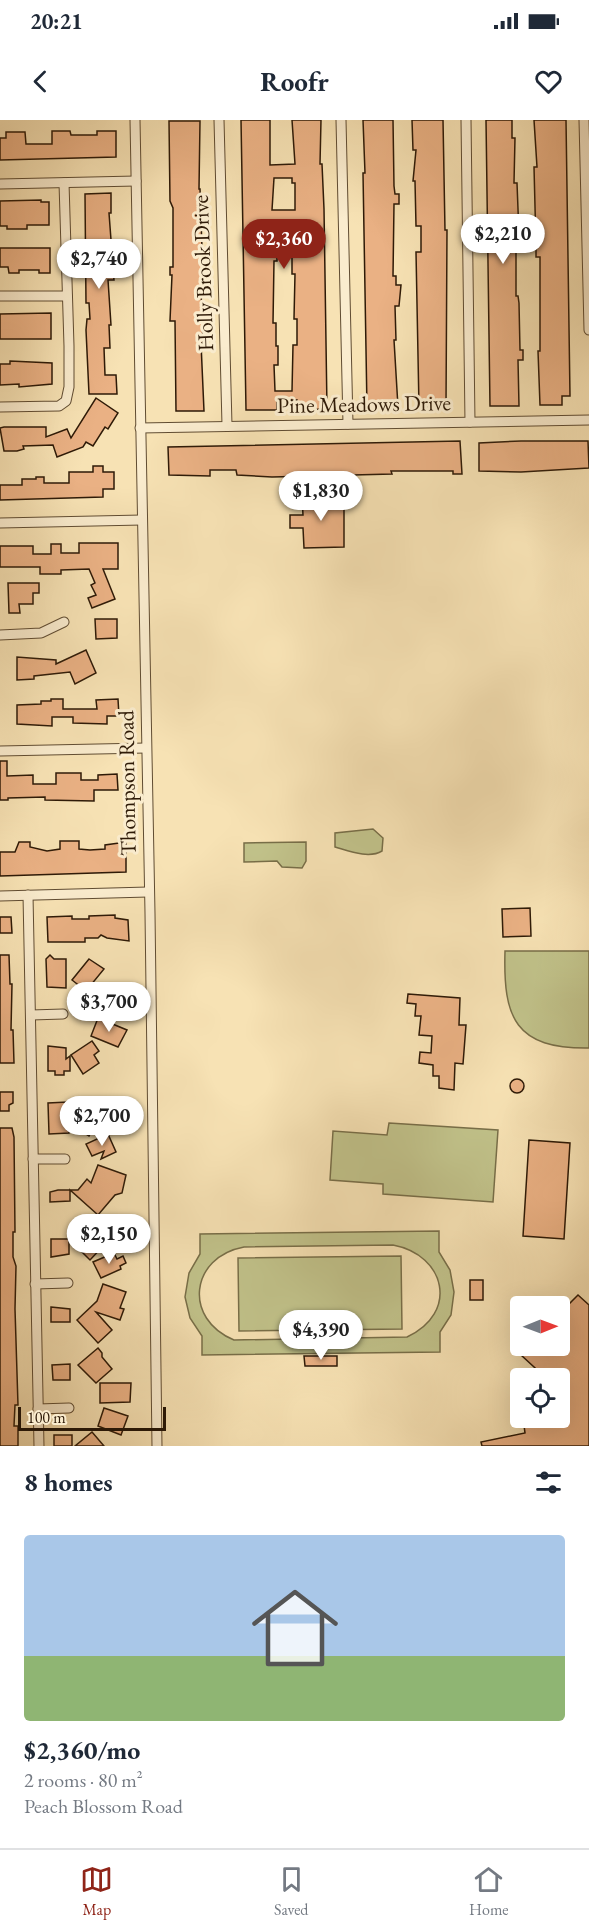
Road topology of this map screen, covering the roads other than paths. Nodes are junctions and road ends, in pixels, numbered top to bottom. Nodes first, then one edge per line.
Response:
1 (135, 120) edge
2 (219, 120) edge
3 (341, 120) edge
4 (466, 120) edge
5 (584, 120) edge
6 (136, 181) junction
7 (64, 183) junction
8 (0, 184) edge
9 (0, 296) edge
10 (67, 296) junction
11 (589, 330) edge
12 (0, 407) edge
13 (589, 420) edge
14 (470, 422) junction
15 (348, 424) junction
16 (227, 425) junction
17 (140, 428) junction
18 (142, 520) junction
19 (0, 524) edge
20 (64, 622) dead end
21 (0, 635) edge
22 (146, 748) junction
23 (0, 751) edge
24 (148, 892) junction
25 (28, 895) junction
26 (0, 896) edge
27 (63, 1014) dead end
28 (31, 1015) junction
29 (33, 1159) junction
30 (64, 1160) dead end
31 (35, 1284) junction
32 (68, 1284) dead end
33 (69, 1408) dead end
34 (38, 1409) junction
35 (39, 1446) edge
36 (157, 1446) edge

1 - 6 street, Thompson Road
2 - 16 street, Holly Brook Drive
3 - 15 street
4 - 14 street
5 - 11 street
6 - 7 street
6 - 17 street, Thompson Road
7 - 8 street
7 - 10 street
9 - 10 street
10 - 12 street
13 - 14 street, Pine Meadows Drive
14 - 15 street, Pine Meadows Drive
15 - 16 street, Pine Meadows Drive
16 - 17 street, Pine Meadows Drive
17 - 18 street, Thompson Road
18 - 19 street
18 - 22 street, Thompson Road
20 - 21 street
22 - 23 street
22 - 24 street, Thompson Road
24 - 25 street
24 - 36 street, Thompson Road
25 - 26 street
25 - 28 street
27 - 28 street
28 - 29 street
29 - 30 street
29 - 31 street
31 - 32 street
31 - 34 street
33 - 34 street
34 - 35 street

